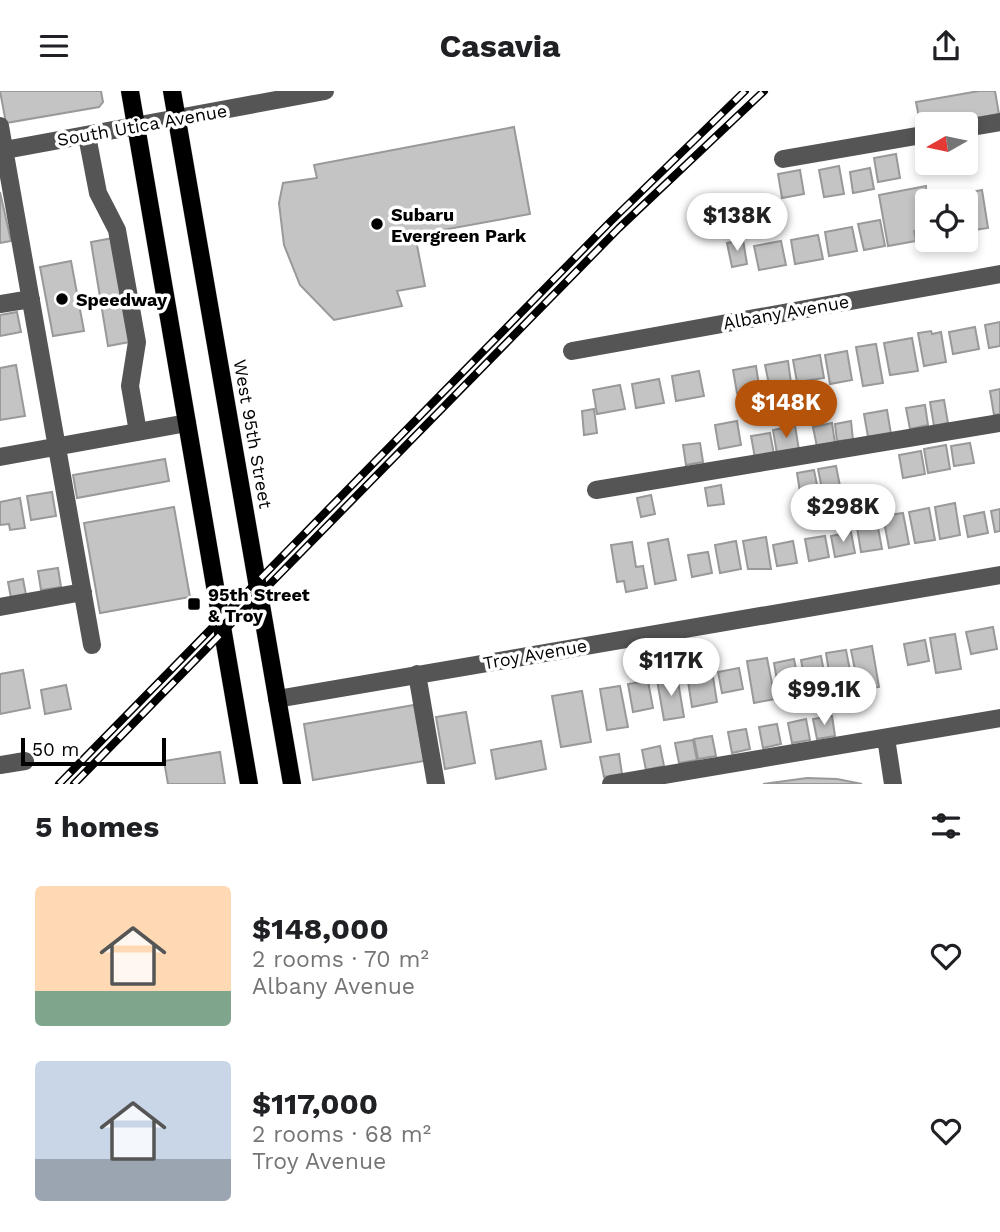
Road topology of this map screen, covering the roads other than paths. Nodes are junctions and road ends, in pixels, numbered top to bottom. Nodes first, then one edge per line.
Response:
1 (130, 91) edge
2 (172, 91) edge
3 (325, 91) edge
4 (177, 119) junction
5 (1000, 122) edge
6 (0, 126) edge
7 (978, 126) edge
8 (136, 127) junction
9 (87, 136) junction
10 (915, 136) edge
11 (2, 151) edge
12 (783, 159) dead end
13 (1000, 274) edge
14 (30, 299) junction
15 (0, 304) edge
16 (572, 351) dead end
17 (187, 423) junction
18 (1000, 423) edge
19 (138, 432) junction
20 (57, 447) junction
21 (0, 457) edge
22 (596, 490) dead end
23 (1000, 575) edge
24 (83, 592) junction
25 (0, 607) edge
26 (92, 645) dead end
27 (417, 674) junction
28 (277, 699) junction
29 (1000, 718) edge
30 (886, 738) junction
31 (25, 761) dead end
32 (0, 765) edge
33 (646, 781) edge
34 (249, 784) edge
35 (292, 784) edge
36 (436, 784) edge
37 (611, 784) edge
38 (893, 784) edge

1 - 8 main road
2 - 4 main road, West 95th Street
3 - 4 street, South Utica Avenue
4 - 8 street, South Utica Avenue
4 - 28 main road, West 95th Street
5 - 7 street
6 - 11 street
8 - 9 street, South Utica Avenue
8 - 17 main road
9 - 11 street, South Utica Avenue
9 - 19 street
10 - 12 street
11 - 14 street
13 - 16 street, Albany Avenue
14 - 15 street
14 - 20 street
17 - 19 street
17 - 34 main road
18 - 22 street
19 - 20 street
20 - 21 street
20 - 24 street
23 - 27 street, Troy Avenue
24 - 25 street
24 - 26 street
27 - 28 street, Troy Avenue
27 - 36 street
28 - 35 main road, West 95th Street
29 - 30 street
30 - 33 street
30 - 38 street
31 - 32 street
33 - 37 street

